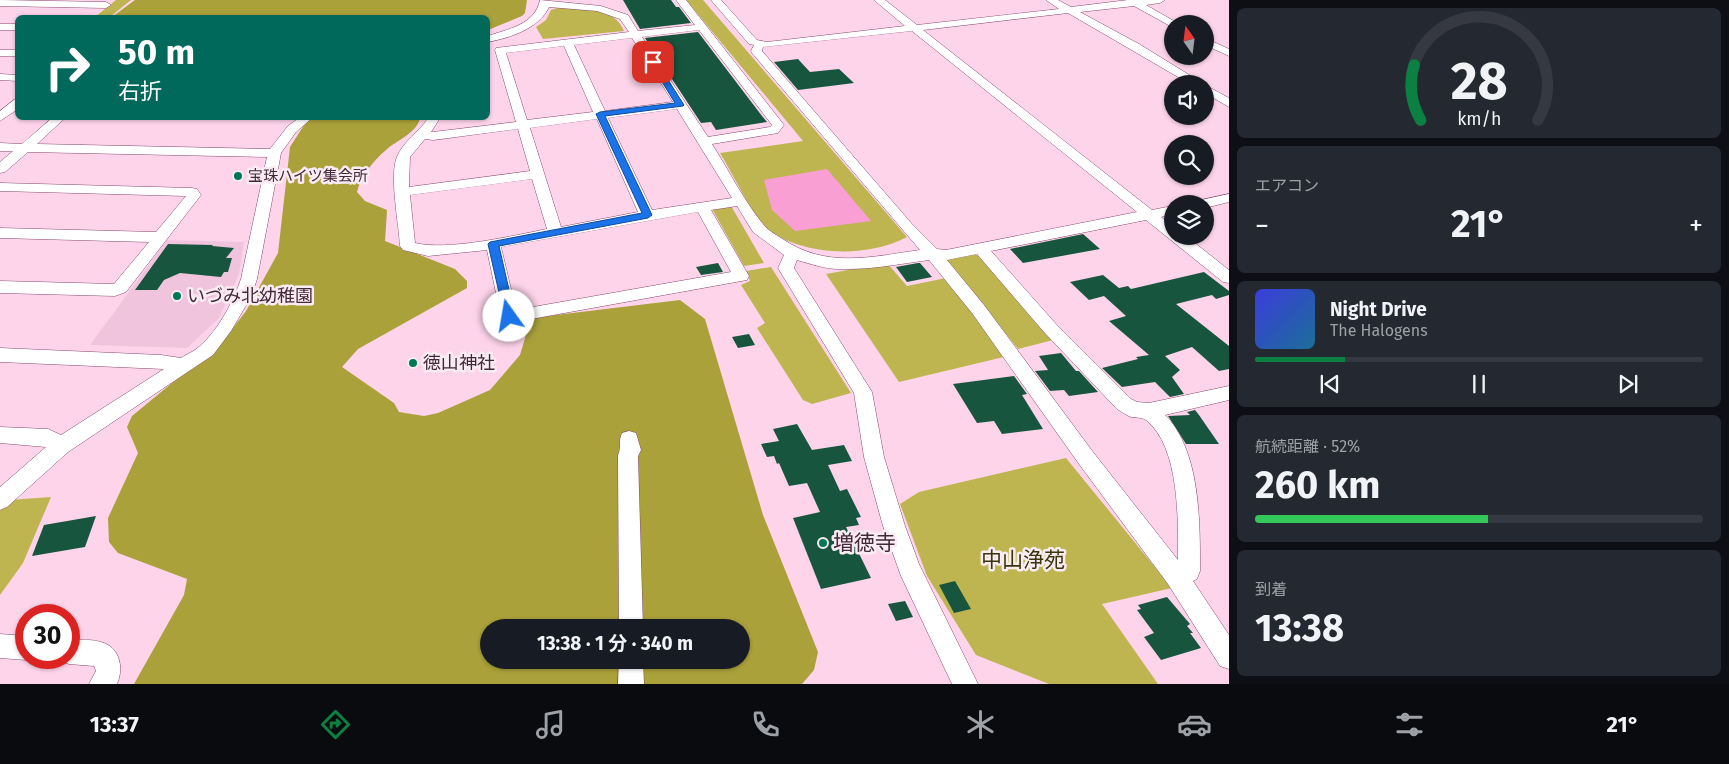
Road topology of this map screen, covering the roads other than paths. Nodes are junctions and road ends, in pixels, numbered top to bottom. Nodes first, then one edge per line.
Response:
1 (681, 0) edge
2 (716, 0) edge
3 (878, 0) edge
4 (1051, 0) edge
5 (1160, 0) edge
6 (1132, 1) edge
7 (546, 2) edge
8 (0, 3) edge
9 (110, 3) edge
10 (602, 4) edge
11 (1069, 10) junction
12 (95, 14) dead end
13 (1164, 19) edge
14 (0, 27) edge
15 (15, 27) edge
16 (702, 27) junction
17 (914, 29) junction
18 (636, 34) junction
19 (490, 39) edge
20 (567, 42) junction
21 (760, 45) junction
22 (1214, 45) edge
23 (0, 53) edge
24 (15, 53) edge
25 (1229, 53) edge
26 (1183, 75) edge
27 (0, 77) edge
28 (15, 78) edge
29 (1214, 94) edge
30 (1229, 103) edge
31 (680, 105) junction
32 (600, 114) junction
33 (57, 120) edge
34 (303, 120) edge
35 (433, 120) edge
36 (522, 124) junction
37 (423, 135) junction
38 (704, 141) junction
39 (0, 147) edge
40 (24, 147) junction
41 (274, 153) junction
42 (0, 169) edge
43 (537, 174) junction
44 (0, 187) edge
45 (404, 192) junction
46 (1229, 198) edge
47 (741, 201) junction
48 (1214, 201) edge
49 (702, 207) junction
50 (1164, 212) edge
51 (648, 215) junction
52 (1150, 215) junction
53 (1164, 226) edge
54 (555, 232) junction
55 (0, 233) edge
56 (160, 237) junction
57 (493, 244) junction
58 (1187, 245) edge
59 (980, 248) junction
60 (792, 252) junction
61 (932, 254) junction
62 (1229, 278) edge
63 (0, 287) edge
64 (0, 355) edge
65 (185, 366) junction
66 (1229, 393) edge
67 (1149, 411) junction
68 (0, 435) edge
69 (629, 439) dead end
70 (61, 446) junction
71 (0, 500) edge
72 (1176, 576) junction
73 (631, 619) edge
74 (0, 646) edge
75 (15, 647) edge
76 (80, 653) edge
77 (1229, 657) edge
78 (631, 669) edge
79 (102, 684) edge
80 (631, 684) edge
81 (965, 684) edge

1 - 16 street
2 - 21 street
3 - 17 street
4 - 11 street
5 - 6 street
6 - 11 street
6 - 13 street
7 - 10 street
7 - 19 street
8 - 9 street
9 - 12 street
10 - 18 street
11 - 17 street
11 - 26 street
14 - 15 street
16 - 18 street
16 - 38 street
17 - 21 street
17 - 52 street
18 - 20 street
18 - 31 street
20 - 32 street
20 - 36 street
21 - 61 street
22 - 25 street
23 - 24 street
27 - 28 street
29 - 30 street
31 - 32 street
31 - 38 street
32 - 36 street
32 - 51 street
33 - 40 street
34 - 41 street
35 - 37 street
36 - 37 street
36 - 43 street
37 - 45 street
38 - 47 street
39 - 40 street
40 - 41 street
40 - 42 street
41 - 65 street
43 - 45 street
43 - 54 street
44 - 56 street
45 - 57 street
46 - 48 street
47 - 49 street
47 - 60 street
49 - 51 street
49 - 57 street
50 - 52 street
51 - 54 street
52 - 53 street
52 - 59 street
54 - 57 street
55 - 56 street
56 - 63 street
58 - 62 street
59 - 61 street
59 - 67 street
60 - 61 street
60 - 81 street
61 - 72 street
64 - 65 street
65 - 70 street
66 - 67 street
67 - 72 street
68 - 70 street
69 - 73 street
70 - 71 street
72 - 77 street
74 - 75 street
76 - 79 street
78 - 80 street

